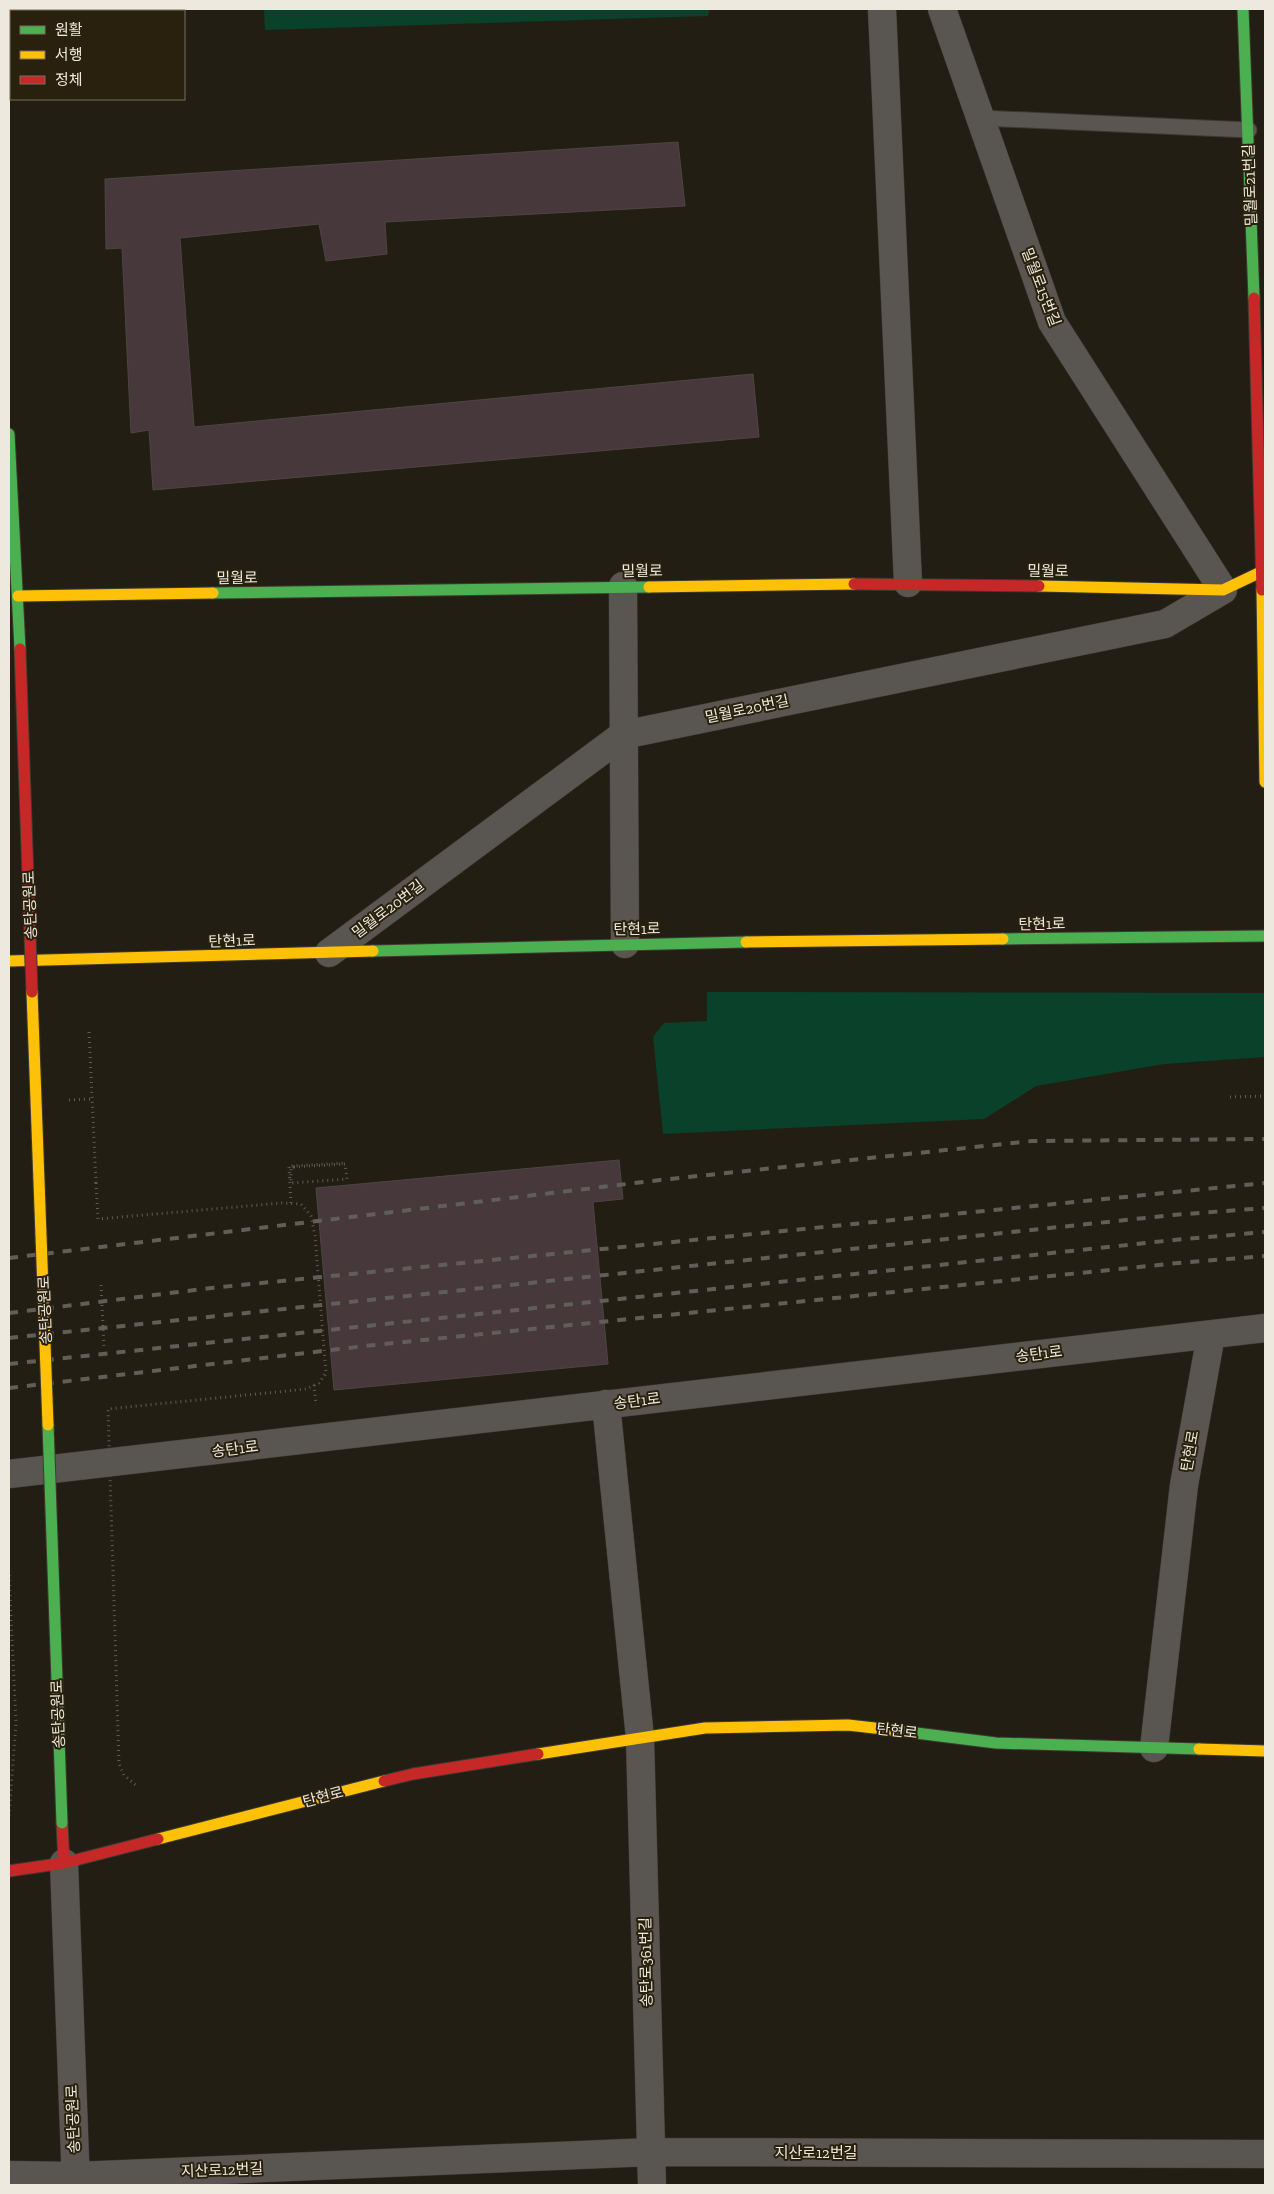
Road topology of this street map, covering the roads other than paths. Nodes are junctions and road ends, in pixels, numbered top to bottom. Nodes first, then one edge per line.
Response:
1 (882, 9) edge
2 (942, 9) edge
3 (1243, 9) edge
4 (981, 118) junction
5 (1249, 130) junction
6 (9, 434) edge
7 (1264, 570) edge
8 (908, 583) junction
9 (623, 586) junction
10 (1223, 590) junction
11 (13, 599) edge
12 (623, 735) junction
13 (1265, 782) edge
14 (1265, 936) edge
15 (625, 944) junction
16 (329, 953) junction
17 (9, 961) edge
18 (1265, 1328) edge
19 (1211, 1334) junction
20 (606, 1404) junction
21 (9, 1474) edge
22 (640, 1738) junction
23 (1154, 1748) junction
24 (1265, 1751) edge
25 (64, 1863) junction
26 (9, 1871) edge
27 (651, 2152) junction
28 (1265, 2154) edge
29 (368, 2175) edge
30 (9, 2176) edge
31 (76, 2181) edge
32 (652, 2185) edge

1 - 8 street
2 - 4 street, 밀월로15번길
3 - 5 street, 밀월로21번길
4 - 5 lane, 밀월로21번길
4 - 10 street, 밀월로15번길
5 - 7 street, 밀월로21번길
6 - 11 street, 송탄공원로
7 - 10 street, 밀월로
7 - 13 street
8 - 9 street, 밀월로
8 - 10 street, 밀월로
9 - 11 street, 밀월로
9 - 12 street
10 - 12 street, 밀월로20번길
11 - 25 street, 송탄공원로, bridge
12 - 15 street
12 - 16 street, 밀월로20번길
14 - 15 street, 탄현1로
15 - 16 street, 탄현1로
16 - 17 street, 탄현1로
18 - 19 street, 송탄1로
19 - 20 street, 송탄1로
19 - 23 street, 탄현로
20 - 21 street, 송탄1로
20 - 22 street
22 - 23 street, 탄현로
22 - 25 street, 탄현로
22 - 27 street, 송탄로361번길
23 - 24 street, 탄현로
25 - 26 street, 탄현로
25 - 31 street, 송탄공원로
27 - 28 street, 지산로12번길
27 - 29 street, 지산로12번길
27 - 32 street, 송탄로361번길
29 - 31 street, 지산로12번길
30 - 31 street, 지산로12번길

